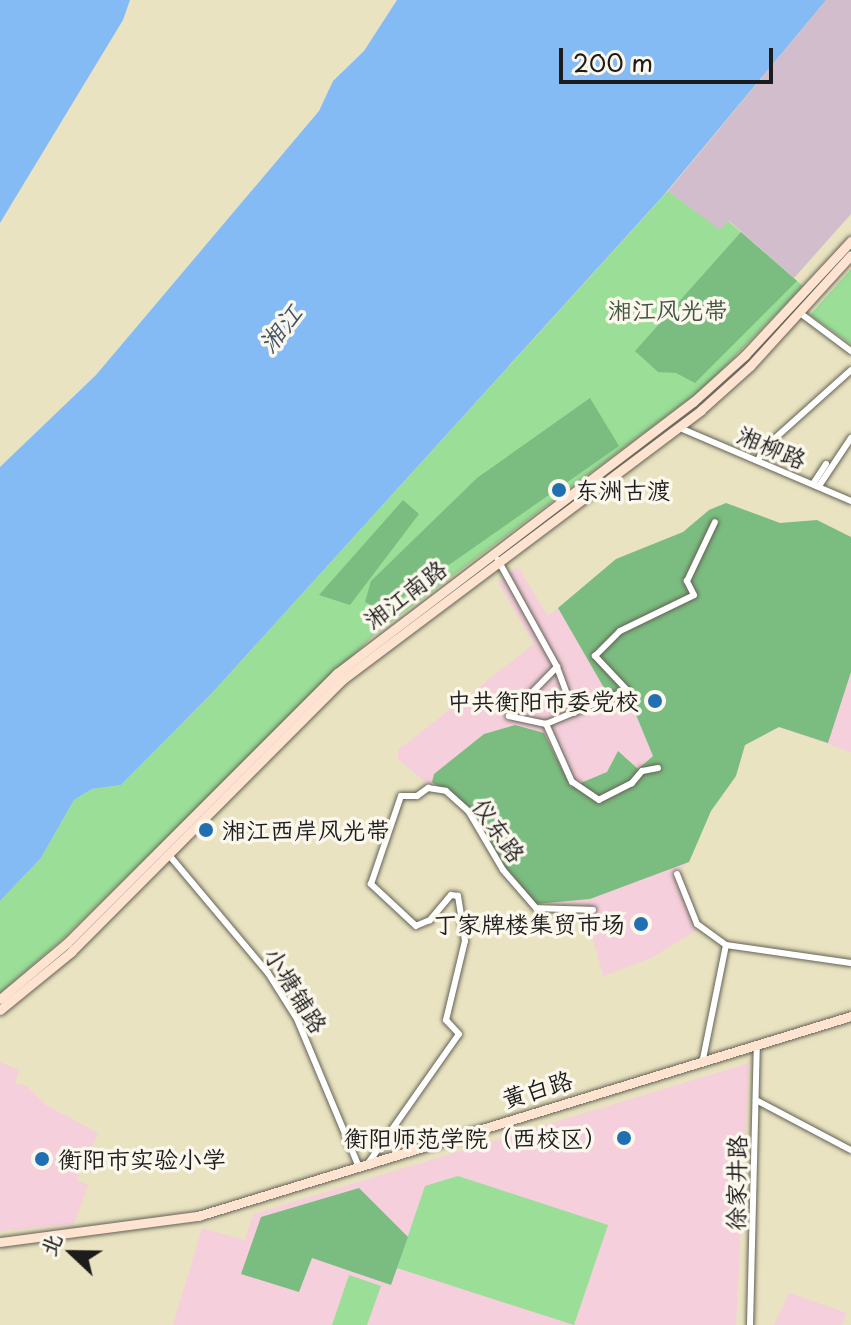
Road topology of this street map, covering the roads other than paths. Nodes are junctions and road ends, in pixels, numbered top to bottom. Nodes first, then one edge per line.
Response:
1 (851, 241) edge
2 (851, 255) edge
3 (800, 313) junction
4 (851, 351) edge
5 (851, 370) edge
6 (680, 428) junction
7 (851, 438) edge
8 (758, 461) junction
9 (816, 485) junction
10 (851, 501) edge
11 (715, 522) dead end
12 (498, 560) junction
13 (557, 667) junction
14 (574, 713) junction
15 (546, 724) junction
16 (658, 768) dead end
17 (169, 855) junction
18 (677, 874) dead end
19 (593, 910) dead end
20 (726, 945) junction
21 (851, 963) edge
22 (0, 999) edge
23 (0, 1010) edge
24 (851, 1016) edge
25 (757, 1043) junction
26 (703, 1059) junction
27 (756, 1100) junction
28 (851, 1150) edge
29 (363, 1163) junction
30 (0, 1242) edge
31 (750, 1325) edge

1 - 22 main road, 湘江南路
2 - 3 main road, 湘江南路
3 - 4 street
3 - 6 main road, 湘江南路
5 - 8 street
6 - 8 street, 湘柳路
6 - 12 main road, 湘江南路
7 - 9 street
8 - 9 street, 湘柳路
9 - 10 street, 湘柳路
11 - 14 street
12 - 13 street
12 - 17 main road, 湘江南路
13 - 14 street
13 - 15 street
14 - 15 street
15 - 16 street
17 - 23 main road, 湘江南路
17 - 29 street, 小塘铺路
18 - 20 street
19 - 29 street, 仪东路
20 - 21 street
20 - 26 street
24 - 25 main road, 黄白路
25 - 26 main road, 黄白路
25 - 27 street, 徐家井路
26 - 29 main road, 黄白路
27 - 28 street
27 - 31 street, 徐家井路
29 - 30 main road, 黄白路

